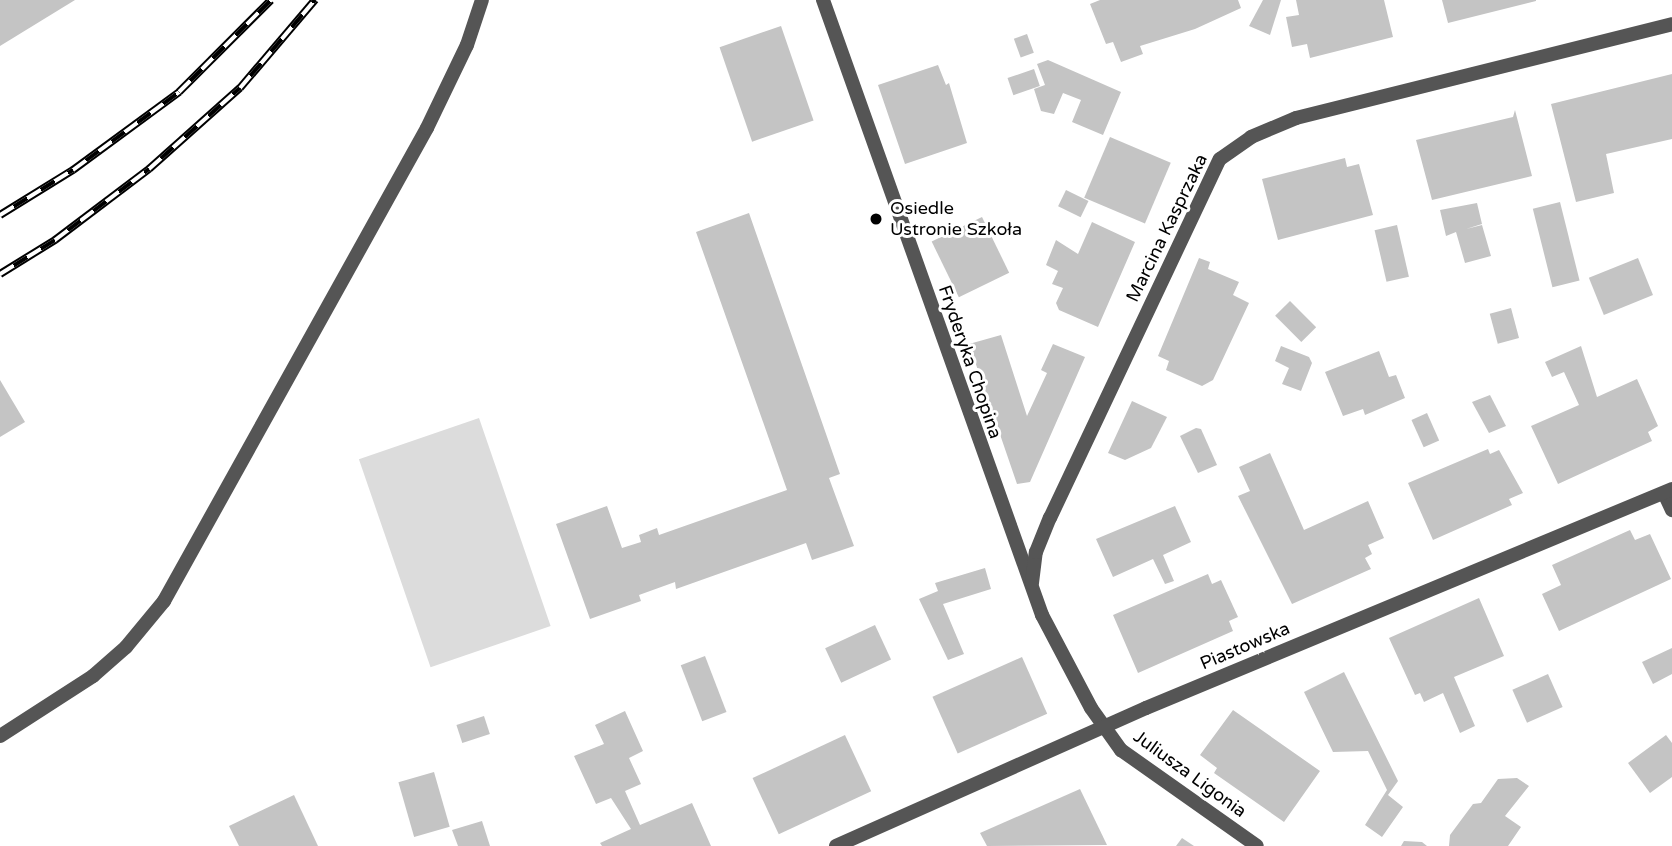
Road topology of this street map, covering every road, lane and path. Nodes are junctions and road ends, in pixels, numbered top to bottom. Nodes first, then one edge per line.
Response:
1 (482, 0) edge
2 (823, 0) edge
3 (1672, 24) edge
4 (1668, 491) edge
5 (1672, 510) edge
6 (1032, 594) junction
7 (1103, 728) junction
8 (0, 736) edge
9 (836, 846) edge
10 (1257, 846) edge

1 - 8 street
2 - 6 street, Fryderyka Chopina
3 - 6 street, Marcina Kasprzaka
4 - 5 street
4 - 7 street, Piastowska
6 - 7 street, Fryderyka Chopina
7 - 9 street, Piastowska
7 - 10 street, Juliusza Ligonia

